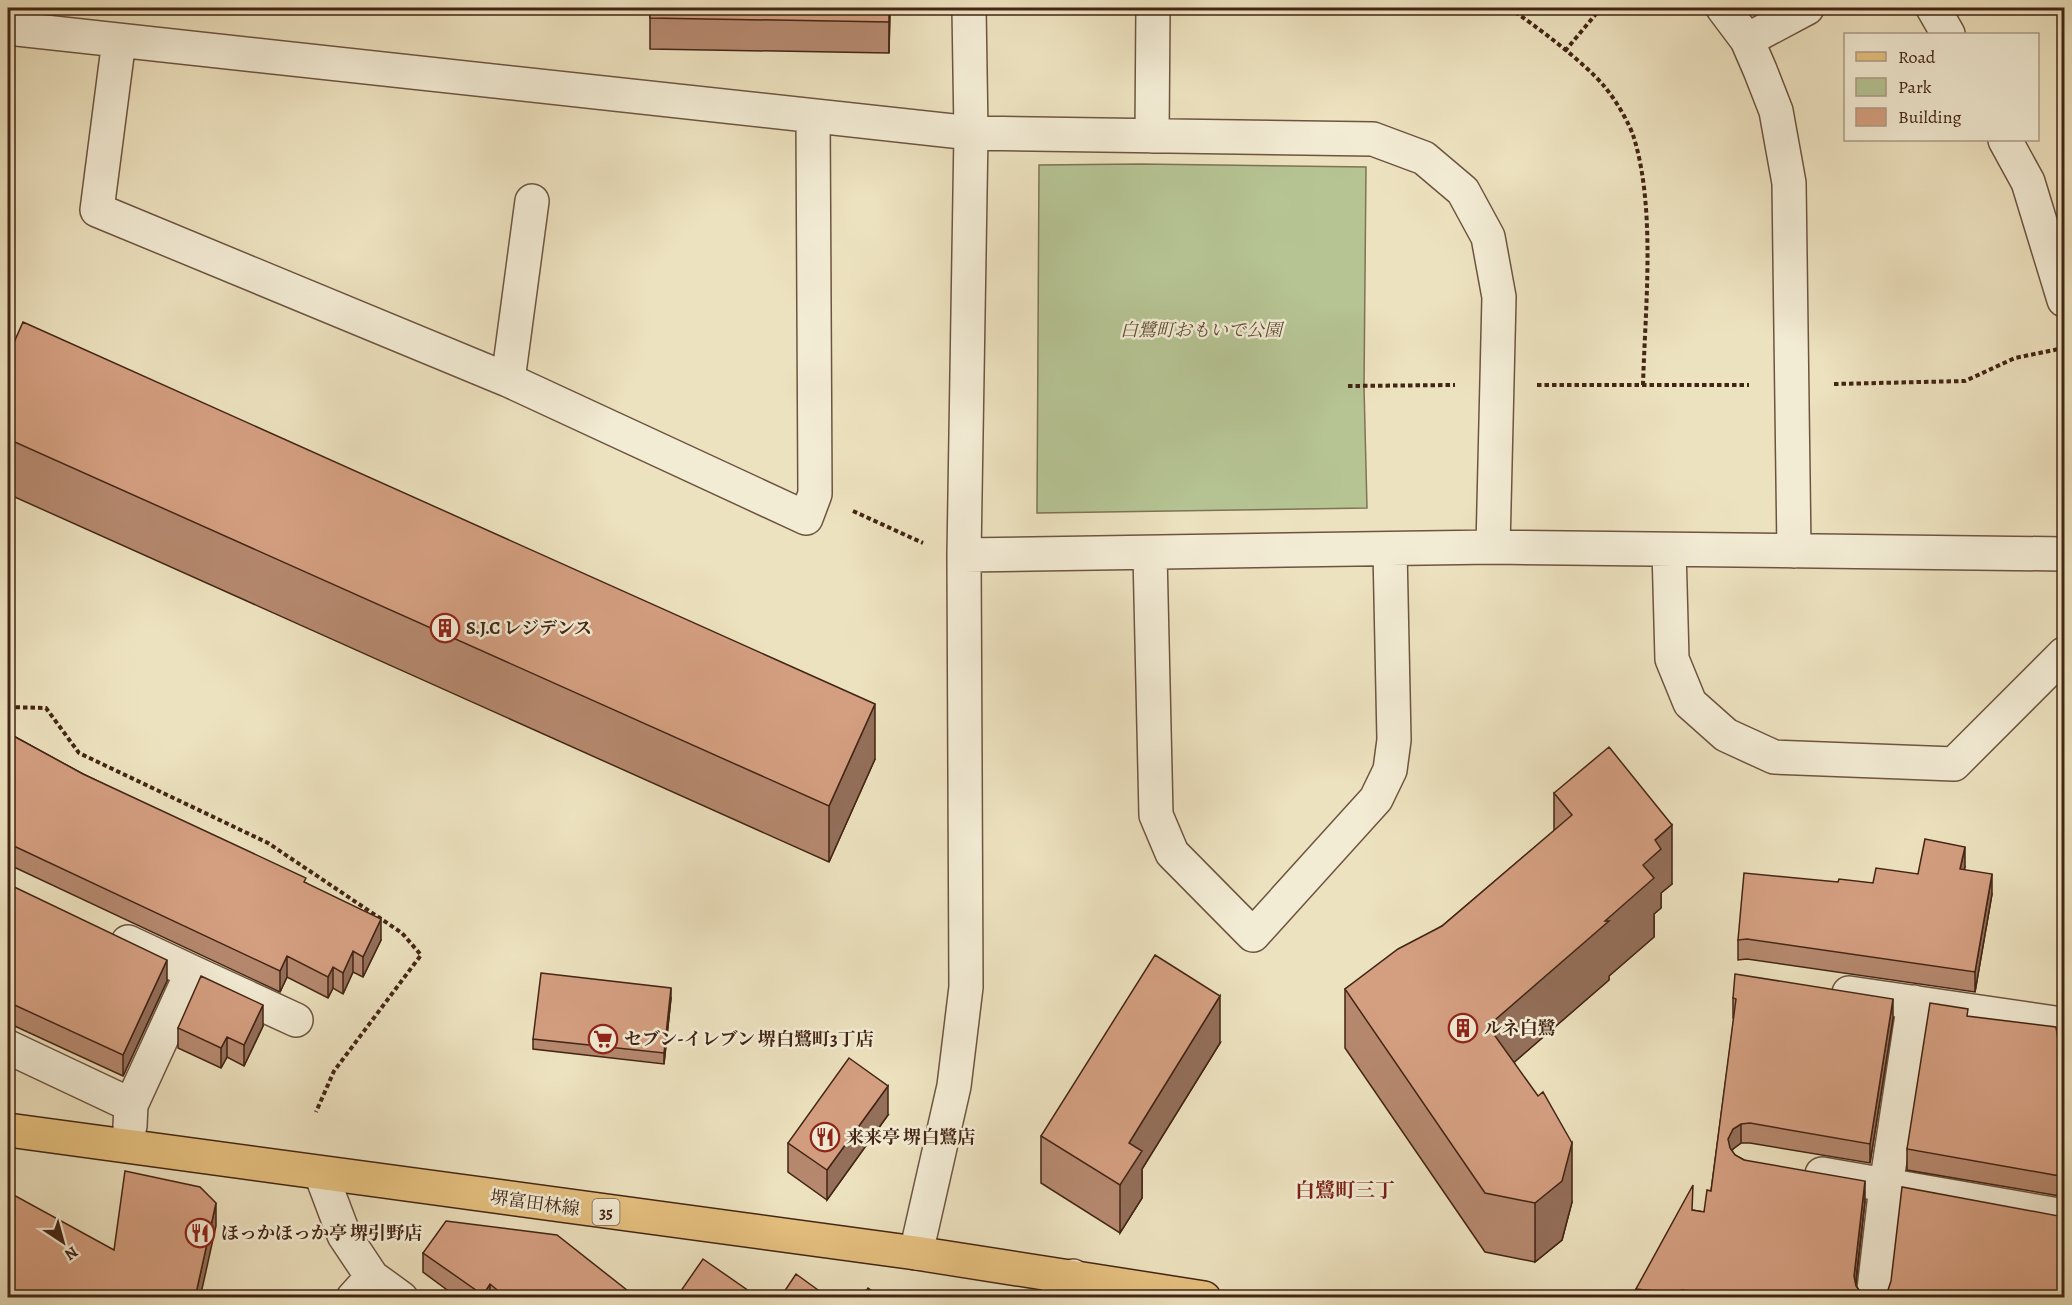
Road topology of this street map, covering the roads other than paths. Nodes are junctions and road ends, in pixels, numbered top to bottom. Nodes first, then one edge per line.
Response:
1 (969, 8) edge
2 (1153, 8) edge
3 (1722, 8) edge
4 (1807, 8) edge
5 (1933, 8) edge
6 (8, 28) edge
7 (1947, 33) edge
8 (119, 40) junction
9 (1747, 40) junction
10 (813, 116) junction
11 (971, 134) junction
12 (1152, 136) junction
13 (2006, 141) edge
14 (532, 201) dead end
15 (2064, 300) edge
16 (508, 380) junction
17 (1493, 547) junction
18 (1390, 550) junction
19 (1669, 550) junction
20 (1794, 551) junction
21 (1150, 554) junction
22 (2064, 554) edge
23 (964, 555) junction
24 (2064, 654) edge
25 (100, 928) edge
26 (192, 972) junction
27 (1823, 989) edge
28 (1914, 1002) junction
29 (296, 1020) dead end
30 (2055, 1023) dead end
31 (8, 1047) edge
32 (131, 1105) junction
33 (8, 1130) edge
34 (128, 1148) junction
35 (1793, 1169) edge
36 (321, 1174) junction
37 (1886, 1186) junction
38 (2064, 1216) edge
39 (916, 1253) junction
40 (362, 1287) edge
41 (1064, 1287) edge
42 (401, 1298) edge
43 (1204, 1298) edge
44 (1873, 1298) edge

1 - 11 street
2 - 12 street
3 - 9 street
4 - 9 street
5 - 7 street
6 - 8 street
8 - 10 street
8 - 16 street
9 - 20 street
10 - 11 street
10 - 16 street
11 - 12 street
11 - 23 street
12 - 17 street
13 - 15 street
14 - 16 street
17 - 18 street
17 - 19 street
18 - 21 street
18 - 21 street
19 - 20 street
19 - 24 street
20 - 22 street
21 - 23 street
23 - 39 street
25 - 26 street
26 - 29 street
26 - 32 street
27 - 28 street
28 - 30 street
28 - 37 street
31 - 32 street
32 - 34 street
33 - 34 main road, 堺富田林線 / 35
34 - 36 main road, 堺富田林線 / 35
35 - 37 street
36 - 39 main road, 堺富田林線 / 35
36 - 40 street
37 - 38 street
37 - 44 street
39 - 41 main road, 堺富田林線 / 35
40 - 42 street
41 - 43 main road, 堺富田林線 / 35

